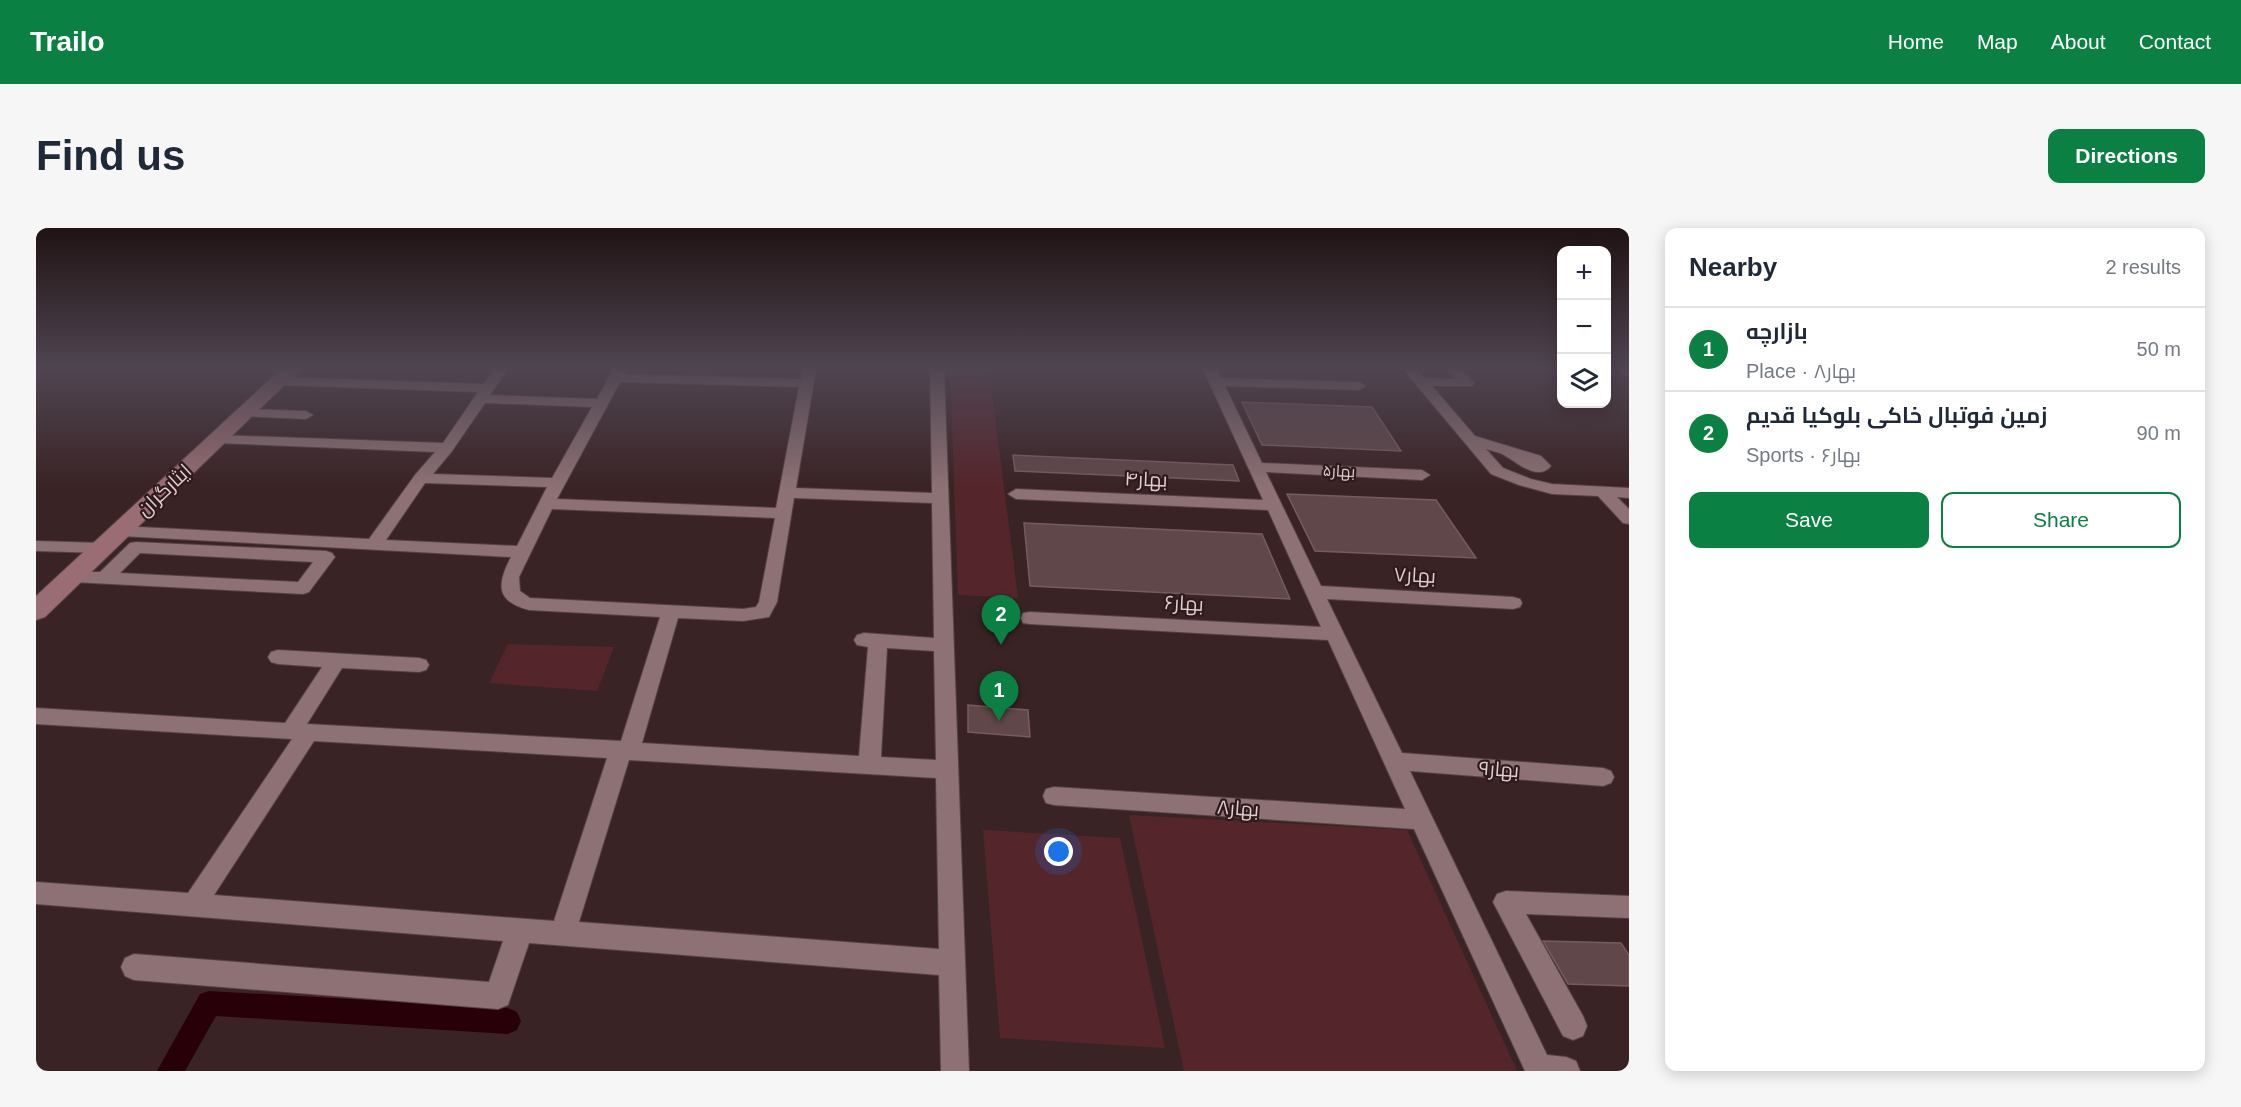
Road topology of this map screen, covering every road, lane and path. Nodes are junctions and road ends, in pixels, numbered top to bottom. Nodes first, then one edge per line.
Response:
1 (250, 408) edge
2 (474, 408) edge
3 (600, 408) edge
4 (803, 408) edge
5 (938, 408) edge
6 (1229, 408) edge
7 (1444, 408) edge
8 (245, 413) junction
9 (306, 415) dead end
10 (217, 439) junction
11 (1470, 439) junction
12 (447, 448) junction
13 (1509, 451) dead end
14 (1257, 467) junction
15 (1422, 475) dead end
16 (421, 478) junction
17 (557, 483) junction
18 (1603, 492) junction
19 (789, 493) junction
20 (1629, 493) edge
21 (1016, 494) dead end
22 (940, 498) junction
23 (547, 504) junction
24 (1274, 505) junction
25 (785, 513) junction
26 (1629, 519) edge
27 (120, 531) junction
28 (374, 544) junction
29 (36, 546) edge
30 (102, 548) junction
31 (522, 552) junction
32 (72, 576) junction
33 (104, 578) junction
34 (1315, 592) junction
35 (1513, 603) dead end
36 (36, 611) edge
37 (671, 611) junction
38 (1030, 618) dead end
39 (1335, 634) junction
40 (944, 645) junction
41 (278, 657) dead end
42 (337, 660) junction
43 (419, 665) dead end
44 (36, 716) edge
45 (299, 732) junction
46 (625, 751) junction
47 (1395, 762) junction
48 (869, 765) junction
49 (947, 770) junction
50 (1603, 777) dead end
51 (1054, 796) dead end
52 (1422, 820) junction
53 (36, 893) edge
54 (194, 905) junction
55 (1629, 907) edge
56 (520, 930) junction
57 (563, 933) junction
58 (952, 963) junction
59 (134, 967) dead end
60 (1573, 1026) dead end
61 (1548, 1070) edge
62 (955, 1071) edge

1 - 8 street, ایثارگران
2 - 12 street
3 - 17 street
4 - 19 street
5 - 22 street
6 - 14 street
7 - 11 street
8 - 9 street
8 - 10 street, ایثارگران
10 - 12 street
10 - 27 street, ایثارگران
11 - 13 street
11 - 18 street
12 - 16 street
14 - 15 street, بهار۵
14 - 24 street
16 - 17 street
16 - 28 street
17 - 23 street
18 - 20 street
18 - 26 street
19 - 22 street
19 - 25 street
21 - 24 street, بهار۴
22 - 40 street
23 - 25 street
23 - 31 street
24 - 34 street
25 - 37 street
27 - 28 street
27 - 30 street, ایثارگران
28 - 31 street
29 - 30 street
30 - 32 street, ایثارگران
31 - 37 street
32 - 33 street
32 - 36 street, ایثارگران
33 - 33 street
34 - 35 street, بهار۷
34 - 39 street
37 - 46 street
38 - 39 street, بهار۶
39 - 47 street
40 - 48 street
40 - 49 street
41 - 42 street
42 - 43 street
42 - 45 street
44 - 45 street
45 - 46 street
45 - 54 street
46 - 48 street
46 - 57 street
47 - 50 street, بهار۹
47 - 52 street
48 - 49 street
49 - 58 street
51 - 52 street, بهار۸
52 - 61 street
53 - 54 street
54 - 56 street
55 - 60 street
56 - 57 street
56 - 59 street
57 - 58 street
58 - 62 street

